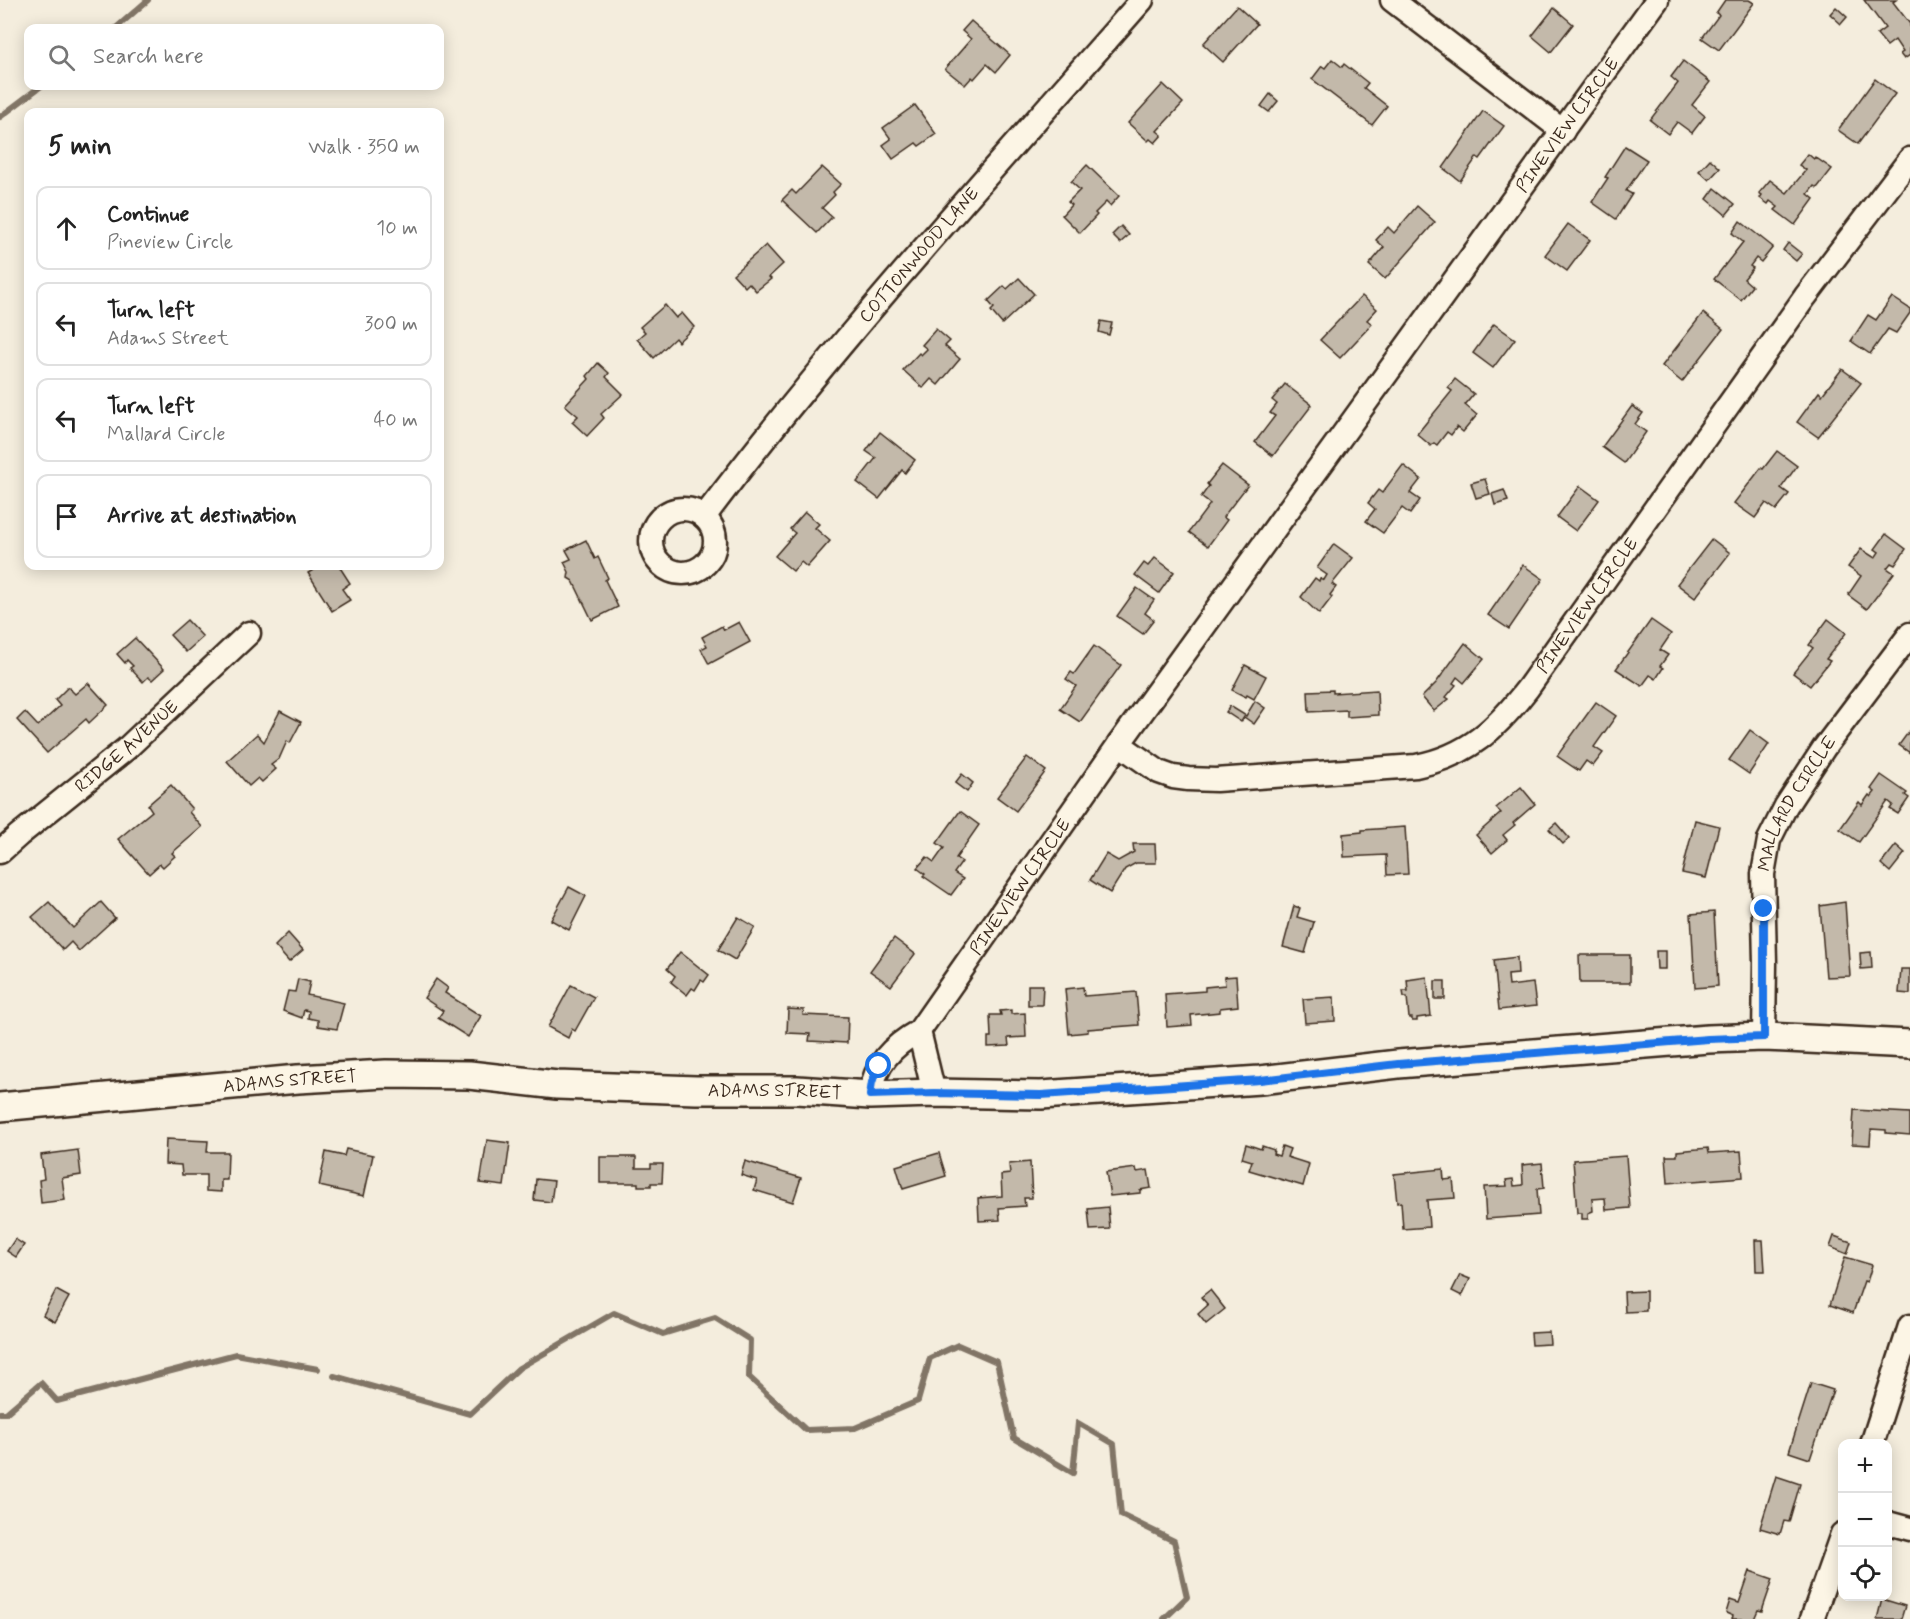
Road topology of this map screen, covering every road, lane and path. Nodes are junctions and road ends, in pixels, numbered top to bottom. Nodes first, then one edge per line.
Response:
1 (1142, 0) edge
2 (1392, 0) edge
3 (1657, 0) edge
4 (1563, 130) junction
5 (1910, 159) edge
6 (704, 517) dead end
7 (249, 633) dead end
8 (1910, 634) edge
9 (1119, 744) junction
10 (0, 852) edge
11 (919, 1031) junction
12 (1764, 1037) junction
13 (1910, 1044) edge
14 (934, 1093) junction
15 (870, 1095) junction
16 (0, 1107) edge
17 (1910, 1326) edge
18 (1873, 1439) edge
19 (1892, 1524) edge
20 (1910, 1529) edge
21 (1838, 1545) edge
22 (1812, 1619) edge

1 - 6 street, COTTONWOOD LANE
2 - 4 street
3 - 4 street, PINEVIEW CIRCLE
4 - 9 street, PINEVIEW CIRCLE
5 - 9 street, PINEVIEW CIRCLE
7 - 10 street, RIDGE AVENUE
8 - 12 street, MALLARD CIRCLE
9 - 11 street, PINEVIEW CIRCLE
11 - 14 street
11 - 15 street, PINEVIEW CIRCLE
12 - 13 street, ADAMS STREET
12 - 14 street, ADAMS STREET
14 - 15 street, ADAMS STREET
15 - 16 street, ADAMS STREET
17 - 18 street
19 - 20 street
21 - 22 street

